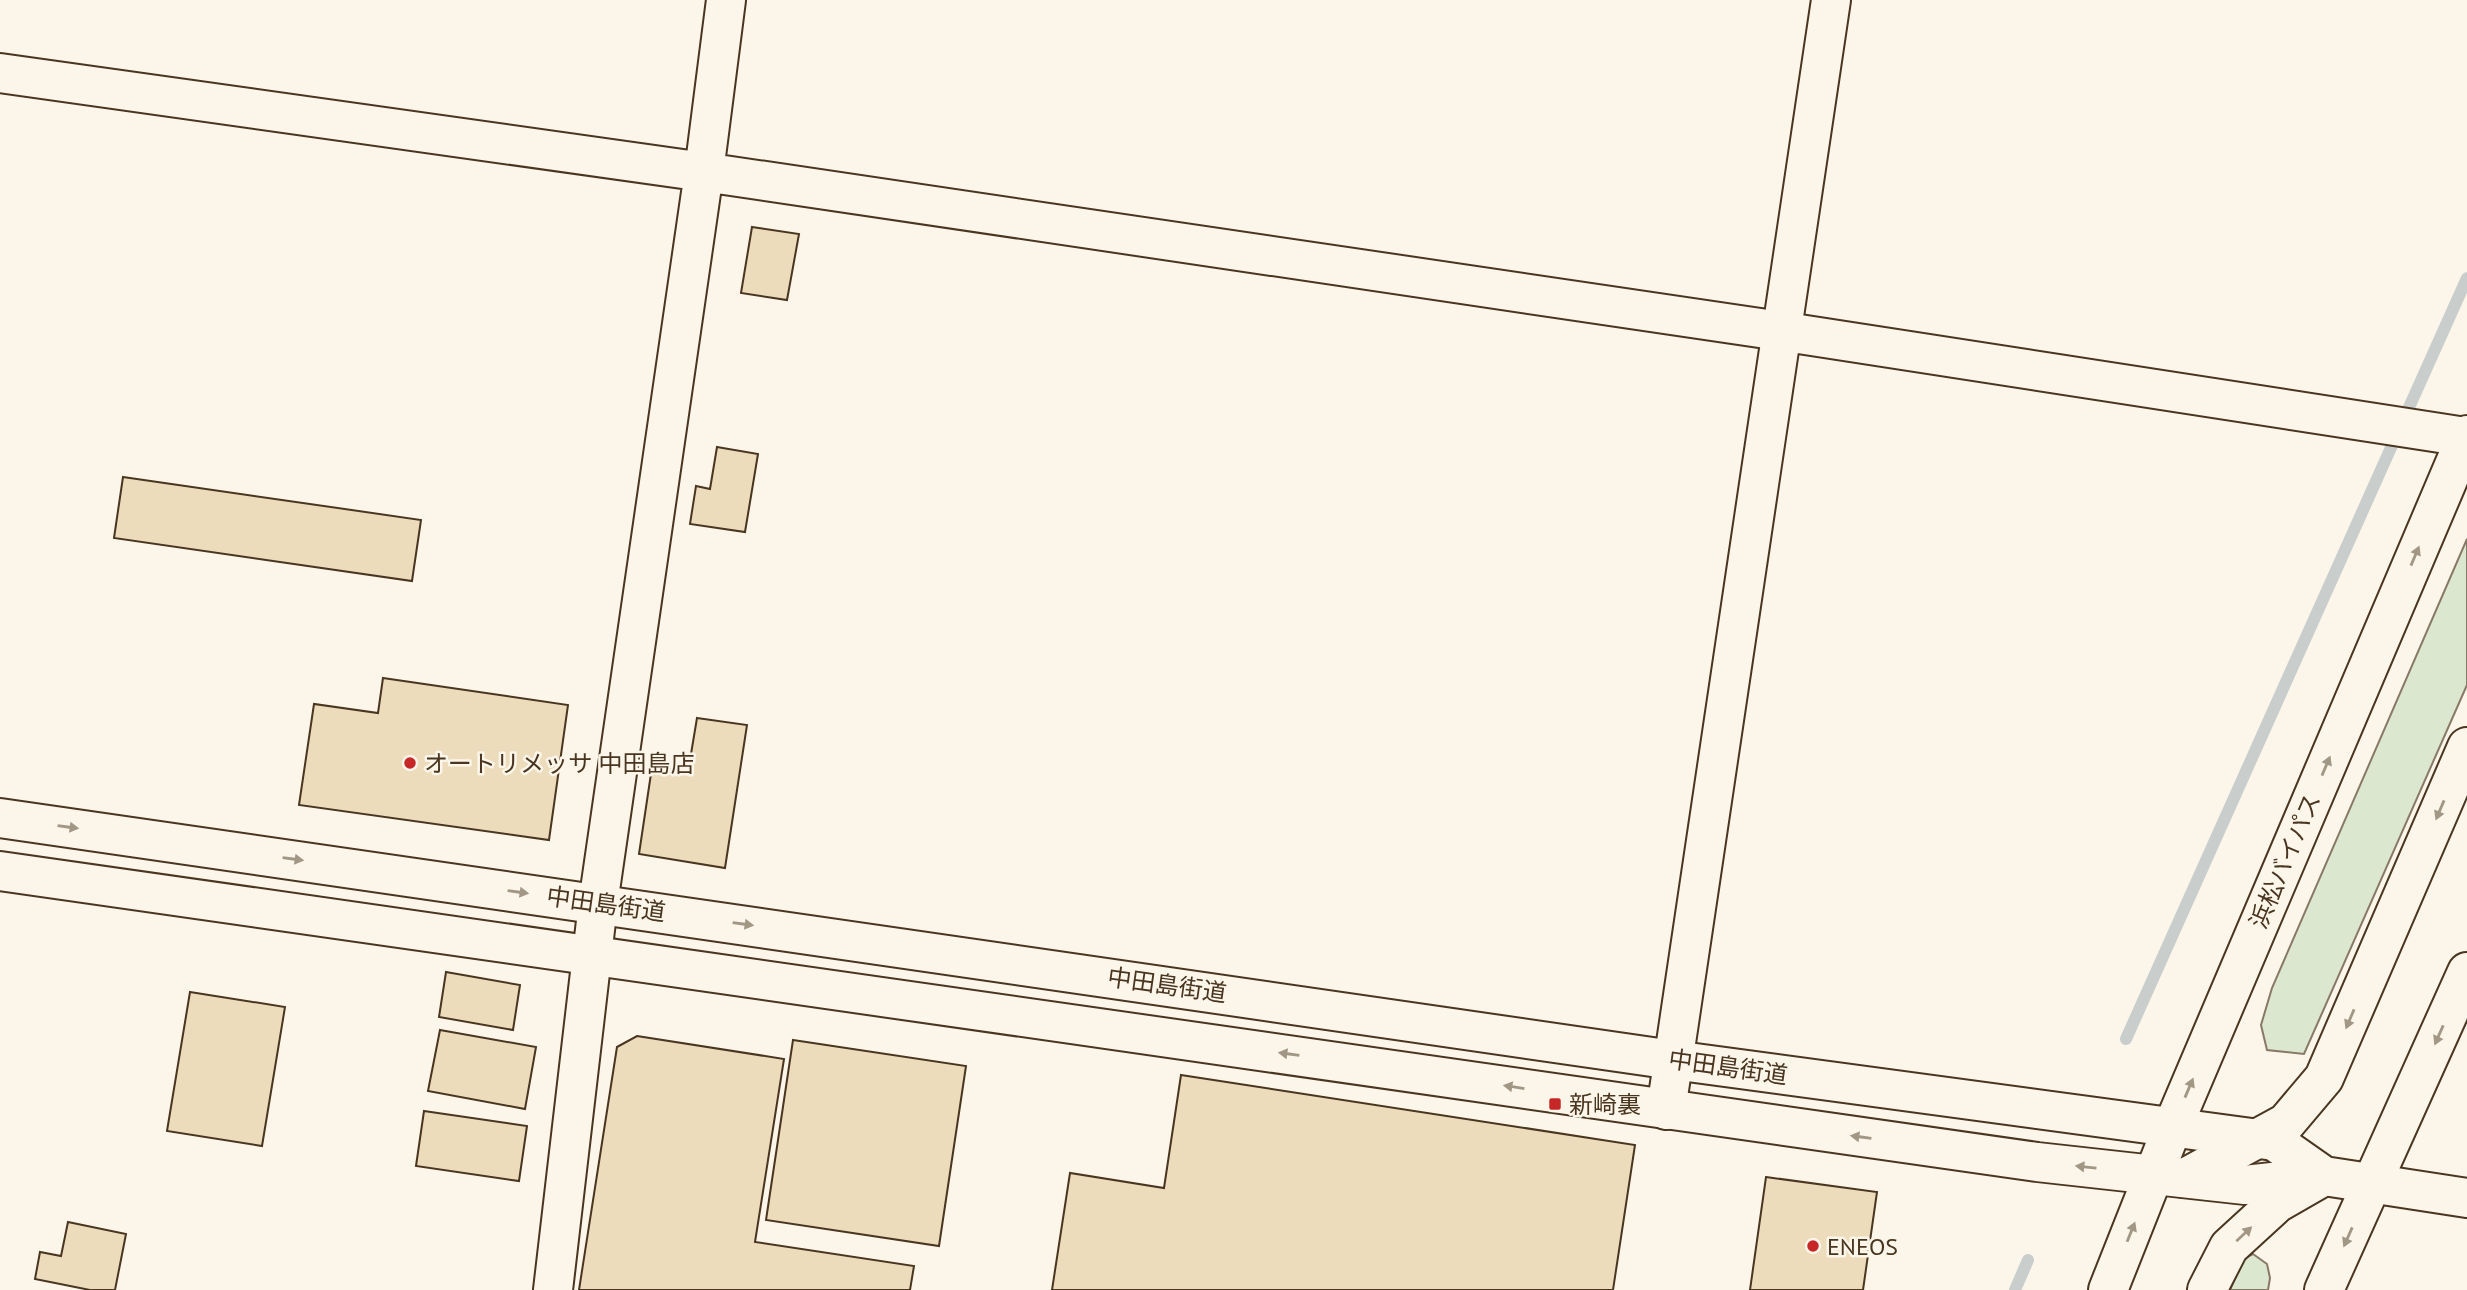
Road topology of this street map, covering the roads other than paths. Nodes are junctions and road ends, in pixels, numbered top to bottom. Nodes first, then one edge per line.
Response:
1 (726, 0) edge
2 (1831, 0) edge
3 (0, 73) edge
4 (705, 172) junction
5 (1780, 331) junction
6 (2467, 436) edge
7 (2467, 747) edge
8 (0, 818) edge
9 (0, 871) edge
10 (598, 904) junction
11 (592, 953) junction
12 (2467, 972) edge
13 (1673, 1060) junction
14 (1666, 1110) junction
15 (2173, 1126) junction
16 (2256, 1139) junction
17 (2170, 1176) junction
18 (2323, 1176) junction
19 (2372, 1184) junction
20 (2467, 1198) edge
21 (553, 1290) edge
22 (2108, 1290) edge
23 (2207, 1290) edge
24 (2324, 1290) edge

1 - 4 main road
2 - 5 main road
3 - 4 main road
4 - 5 main road
4 - 10 main road
5 - 6 main road
5 - 13 main road
15 -> 6 main road, 浜松バイパス
7 -> 16 main road
8 -> 10 main road, 中田島街道
9 - 11 main road, 中田島街道
10 - 11 main road
10 -> 13 main road, 中田島街道
14 -> 11 main road, 中田島街道
11 - 21 main road
12 -> 19 main road
13 - 14 main road
13 - 15 main road, 中田島街道
17 -> 14 main road, 中田島街道
15 - 16 main road, 中田島街道
15 - 17 main road, 浜松バイパス
16 - 17 main road
16 - 18 main road, 中田島街道
17 - 18 main road, 中田島街道
22 -> 17 main road, 浜松バイパス
18 - 19 main road, 中田島街道
23 -> 18 main road
19 - 20 main road, 中田島街道
19 -> 24 main road

